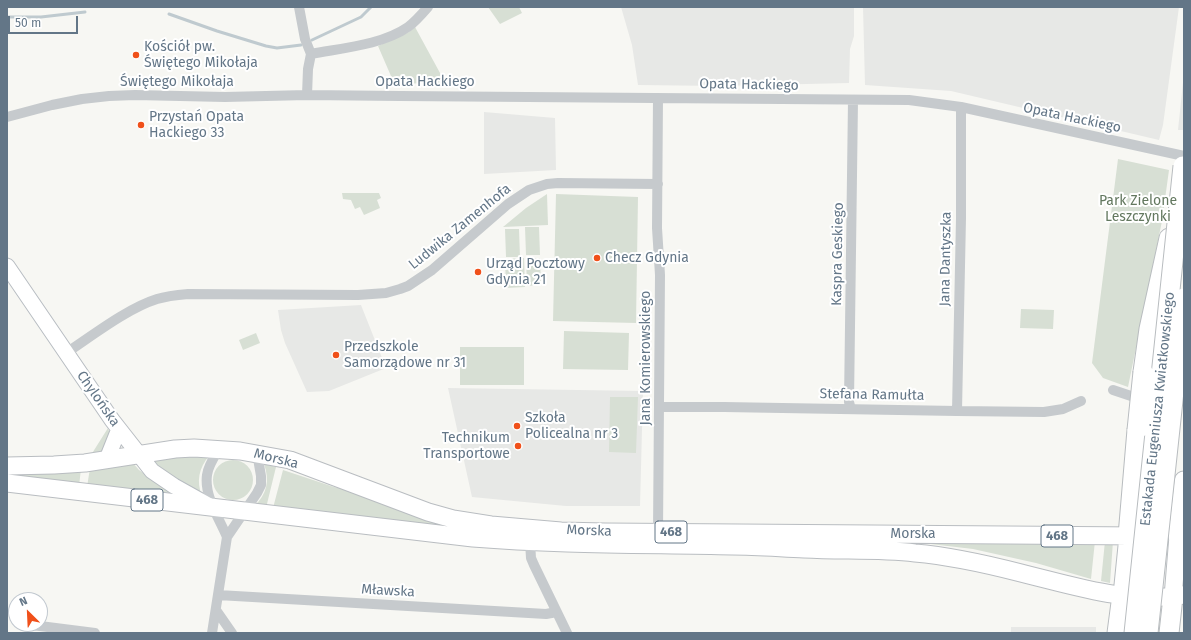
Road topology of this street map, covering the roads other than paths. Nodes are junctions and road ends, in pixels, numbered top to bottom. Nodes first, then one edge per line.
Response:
1 (299, 7) edge
2 (428, 7) edge
3 (311, 54) junction
4 (307, 95) junction
5 (658, 98) junction
6 (853, 100) junction
7 (961, 107) junction
8 (7, 117) edge
9 (1184, 156) edge
10 (1184, 160) edge
11 (1184, 166) edge
12 (658, 184) junction
13 (7, 266) edge
14 (1184, 298) edge
15 (66, 353) junction
16 (1113, 390) dead end
17 (1081, 401) dead end
18 (660, 407) junction
19 (851, 409) junction
20 (1184, 409) edge
21 (956, 412) junction
22 (119, 429) junction
23 (218, 449) junction
24 (257, 453) junction
25 (139, 455) junction
26 (106, 459) junction
27 (7, 466) edge
28 (1184, 481) edge
29 (7, 483) edge
30 (213, 508) junction
31 (244, 512) junction
32 (658, 532) junction
33 (1128, 536) junction
34 (1181, 536) edge
35 (227, 537) junction
36 (530, 542) junction
37 (218, 595) junction
38 (1122, 595) junction
39 (1178, 596) edge
40 (216, 610) junction
41 (557, 612) junction
42 (48, 627) edge
43 (95, 633) edge
44 (212, 633) edge
45 (232, 633) edge
46 (567, 633) edge
47 (1116, 633) edge
48 (1134, 633) edge
49 (1148, 633) edge
50 (1169, 633) edge

1 - 3 street
2 - 3 street
3 - 4 street
4 - 5 street, Opata Hackiego
4 - 8 street, Świętego Mikołaja
5 - 6 street, Opata Hackiego
5 - 12 street
6 - 7 street, Opata Hackiego
6 - 19 street, Kaspra Geskiego
7 - 9 street, Opata Hackiego
7 - 21 street, Jana Dantyszka
10 - 11 highway, Estakada Eugeniusza Kwiatkowskiego
11 - 33 highway, bridge
11 - 48 highway, Estakada Eugeniusza Kwiatkowskiego, bridge
12 - 15 street, Ludwika Zamenhofa
12 - 18 street, Jana Komierowskiego
13 - 15 street, Chylońska
14 - 49 highway, Estakada Eugeniusza Kwiatkowskiego, bridge
15 - 22 street, Chylońska
16 - 20 street
17 - 21 street, Stefana Ramułta
18 - 19 street, Stefana Ramułta
18 - 32 street, Jana Komierowskiego
19 - 21 street, Stefana Ramułta
22 - 25 street, Chylońska
22 - 26 street
23 - 24 main road, Morska / 468
23 - 25 main road, Morska / 468
23 - 30 street
24 - 31 street
24 - 32 main road, Morska / 468
25 - 26 main road, Morska / 468
25 - 30 street, Chylońska
26 - 27 main road, Morska / 468
28 - 34 highway
29 - 30 main road, Morska / 468
30 - 31 main road, Morska / 468
30 - 35 street
31 - 35 street
31 - 36 main road, Morska / 468
32 - 33 main road, Morska / 468
33 - 34 main road, Morska / 468
33 - 38 main road
34 - 39 main road
35 - 37 street
36 - 38 main road, Morska / 468
36 - 41 street
37 - 40 street
37 - 41 street, Mławska
38 - 39 main road, Morska / 468
38 - 47 highway
39 - 50 highway
40 - 44 street
40 - 45 street
41 - 46 street
42 - 43 street

